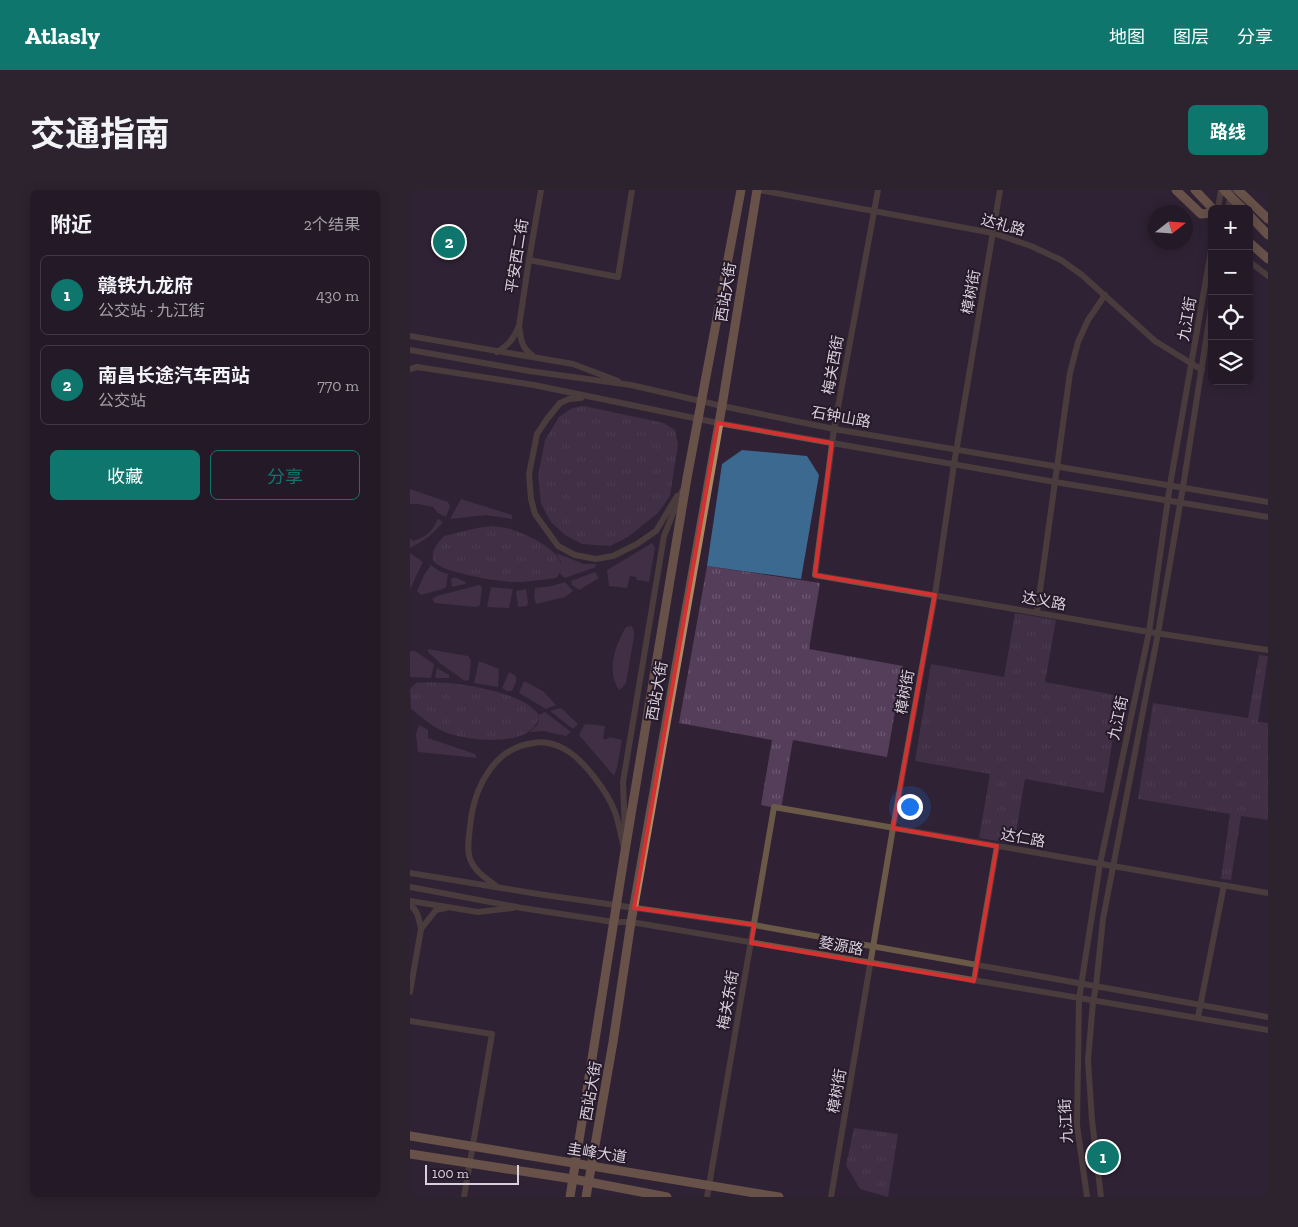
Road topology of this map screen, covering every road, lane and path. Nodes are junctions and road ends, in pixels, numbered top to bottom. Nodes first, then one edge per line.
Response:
1 (542, 190) edge
2 (632, 190) edge
3 (741, 190) edge
4 (758, 190) edge
5 (878, 190) edge
6 (1000, 190) edge
7 (1176, 190) edge
8 (1195, 190) edge
9 (1222, 190) edge
10 (1238, 190) edge
11 (1232, 193) edge
12 (1209, 205) edge
13 (1219, 205) edge
14 (1240, 205) edge
15 (874, 212) junction
16 (1208, 213) edge
17 (1253, 219) edge
18 (1268, 219) edge
19 (993, 233) junction
20 (1268, 235) edge
21 (1253, 246) edge
22 (1211, 250) edge
23 (1266, 258) edge
24 (529, 260) junction
25 (1253, 264) edge
26 (1268, 276) edge
27 (1105, 295) junction
28 (519, 326) junction
29 (1208, 329) edge
30 (410, 336) edge
31 (410, 350) edge
32 (497, 352) junction
33 (535, 357) junction
34 (1192, 364) junction
35 (410, 369) edge
36 (1202, 370) junction
37 (631, 385) junction
38 (590, 398) junction
39 (702, 402) junction
40 (722, 406) junction
41 (698, 418) junction
42 (718, 423) junction
43 (834, 429) junction
44 (832, 443) junction
45 (957, 450) junction
46 (954, 464) junction
47 (1058, 467) junction
48 (687, 478) junction
49 (1056, 482) junction
50 (1170, 485) junction
51 (1184, 488) junction
52 (1168, 501) junction
53 (1268, 502) edge
54 (1180, 503) junction
55 (1268, 517) edge
56 (815, 575) joint
57 (935, 594) junction
58 (1037, 612) junction
59 (1149, 632) junction
60 (1158, 633) junction
61 (1268, 650) edge
62 (774, 807) joint
63 (893, 828) junction
64 (997, 846) junction
65 (625, 851) junction
66 (1100, 864) junction
67 (1113, 866) junction
68 (410, 873) edge
69 (1224, 885) junction
70 (497, 886) junction
71 (410, 887) edge
72 (1268, 893) edge
73 (410, 901) edge
74 (410, 905) edge
75 (617, 905) junction
76 (452, 908) junction
77 (522, 908) junction
78 (634, 908) junction
79 (614, 922) junction
80 (631, 922) junction
81 (754, 925) junction
82 (420, 929) junction
83 (751, 943) junction
84 (874, 945) junction
85 (871, 963) junction
86 (976, 965) junction
87 (974, 981) junction
88 (1082, 984) junction
89 (1096, 986) junction
90 (410, 992) edge
91 (1079, 999) junction
92 (1093, 1002) junction
93 (1201, 1004) junction
94 (1268, 1017) edge
95 (1198, 1018) junction
96 (410, 1021) edge
97 (1268, 1030) edge
98 (410, 1136) edge
99 (473, 1146) junction
100 (410, 1154) edge
101 (576, 1163) junction
102 (470, 1164) junction
103 (592, 1166) junction
104 (573, 1179) junction
105 (588, 1183) junction
106 (710, 1185) junction
107 (464, 1197) edge
108 (570, 1197) edge
109 (586, 1197) edge
110 (667, 1197) edge
111 (708, 1197) edge
112 (779, 1197) edge
113 (831, 1197) edge
114 (1087, 1197) edge
115 (1101, 1197) edge

1 - 24 street, 平安西二街
2 - 24 street
3 - 39 main road, 西站大街
4 - 15 street, 达礼路
4 - 40 main road, 西站大街
5 - 15 street, 梅关西街
6 - 19 street, 樟树街
7 - 16 main road
8 - 12 main road
9 - 11 main road
9 - 13 street
10 - 18 main road
11 - 14 main road
15 - 19 street, 达礼路
15 - 43 street, 梅关西街
17 - 20 main road
19 - 27 street, 达礼路
19 - 45 street, 樟树街
21 - 23 main road
22 - 34 street, 九江街
24 - 28 street, 平安西二街
25 - 26 street
27 - 34 street, 达礼路
27 - 47 street
28 - 32 street
28 - 33 street
29 - 36 street, 九江街
30 - 32 street
31 - 37 street, 石钟山路
32 - 33 street
33 - 37 street
34 - 36 street, 达礼路
34 - 50 street, 九江街
35 - 38 street
36 - 51 street, 九江街
37 - 39 street, 石钟山路
38 - 41 street, 石钟山路
38 - 48 street
39 - 40 street, 石钟山路
39 - 41 main road, 西站大街
40 - 42 main road, 西站大街
40 - 43 street, 石钟山路
41 - 42 street, 石钟山路
41 - 48 main road, 西站大街
42 - 44 street, 石钟山路
42 - 78 main road, 西站大街
43 - 44 street, 梅关西街
43 - 45 street, 石钟山路
44 - 46 street, 石钟山路
44 - 56 street, 梅关西街
45 - 46 street, 樟树街
45 - 47 street, 石钟山路
46 - 49 street, 石钟山路
46 - 57 street, 樟树街
47 - 49 street
47 - 50 street, 石钟山路
48 - 65 main road, 西站大街
48 - 65 street
49 - 52 street, 石钟山路
49 - 58 street
50 - 51 street, 石钟山路
50 - 52 street, 九江街
51 - 53 street, 石钟山路
51 - 54 street, 九江街
52 - 54 street, 石钟山路
52 - 59 street, 九江街
54 - 55 street, 石钟山路
54 - 60 street, 九江街
56 - 57 street, 达义路
57 - 58 street, 达义路
57 - 63 street, 樟树街
58 - 59 street, 达义路
59 - 60 street, 达义路
59 - 66 street, 九江街
60 - 61 street, 达义路
60 - 67 street, 九江街
62 - 63 street, 达仁路
62 - 81 street, 梅关东街
63 - 64 street, 达仁路
63 - 84 street, 樟树街
64 - 66 street, 达仁路
64 - 86 street
65 - 70 street
65 - 75 main road, 西站大街
66 - 67 street, 达仁路
66 - 88 street, 九江街
67 - 69 street, 达仁路
67 - 89 street, 九江街
68 - 70 street, 婺源路
69 - 72 street, 达仁路
69 - 93 street
70 - 75 street, 婺源路
71 - 77 street, 婺源路
73 - 76 street
74 - 82 street
75 - 78 street, 婺源路
75 - 79 main road, 西站大街
76 - 77 street
76 - 82 street
77 - 79 street, 婺源路
78 - 80 main road, 西站大街
78 - 81 street, 婺源路
79 - 80 street, 婺源路
79 - 101 main road, 西站大街
80 - 83 street, 婺源路
80 - 103 main road, 西站大街
81 - 83 street, 梅关东街
81 - 84 street, 婺源路
82 - 90 street
83 - 85 street, 婺源路
83 - 106 street, 梅关东街
84 - 85 street, 樟树街
84 - 86 street, 婺源路
85 - 87 street, 婺源路
85 - 113 street, 樟树街
86 - 87 street
86 - 88 street, 婺源路
87 - 91 street, 婺源路
88 - 89 street, 婺源路
88 - 91 street, 九江街
89 - 92 street, 九江街
89 - 93 street, 婺源路
91 - 92 street, 婺源路
91 - 114 street, 九江街
92 - 95 street, 婺源路
92 - 115 street, 九江街
93 - 94 street, 婺源路
93 - 95 street
95 - 97 street, 婺源路
96 - 99 street
98 - 99 main road, 圭峰大道
99 - 101 main road, 圭峰大道
99 - 102 street
100 - 102 main road, 圭峰大道
101 - 103 main road, 圭峰大道
101 - 104 main road, 西站大街
102 - 104 main road, 圭峰大道
102 - 107 street
103 - 105 main road, 西站大街
103 - 106 main road, 圭峰大道
104 - 105 main road, 圭峰大道
104 - 108 main road, 西站大街
105 - 109 main road, 西站大街
105 - 110 main road, 圭峰大道
106 - 111 street, 梅关东街
106 - 112 main road, 圭峰大道

